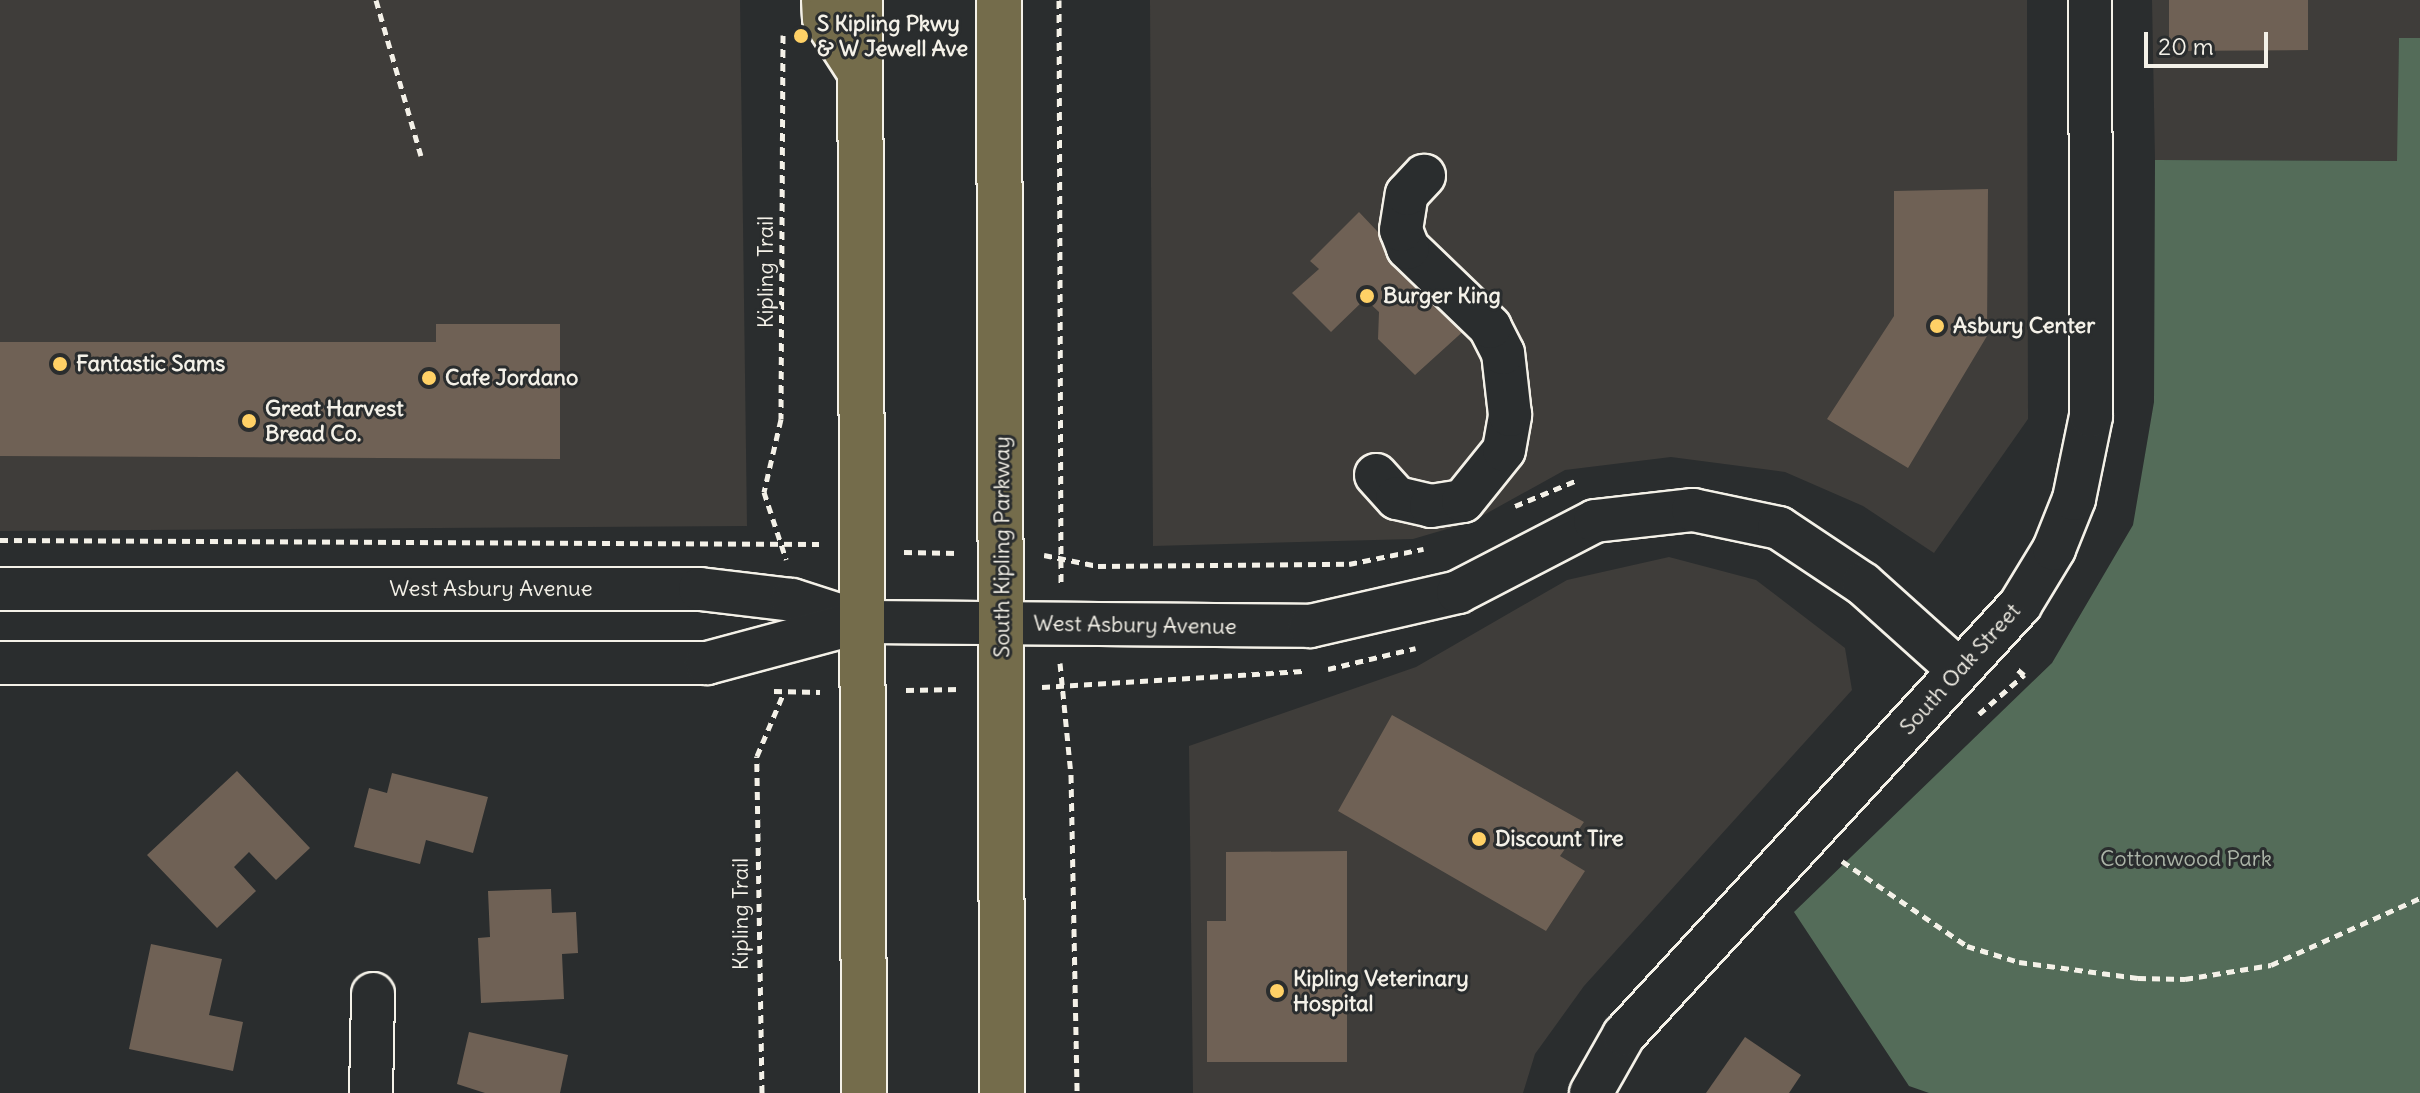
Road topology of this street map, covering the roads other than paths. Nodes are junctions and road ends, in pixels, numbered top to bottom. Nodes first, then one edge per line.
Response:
1 (824, 0) edge
2 (860, 0) edge
3 (1001, 0) edge
4 (2090, 0) edge
5 (860, 72) junction
6 (1424, 176) dead end
7 (1376, 475) dead end
8 (0, 589) edge
9 (860, 622) junction
10 (1003, 622) junction
11 (0, 663) edge
12 (1959, 670) junction
13 (373, 994) dead end
14 (371, 1093) edge
15 (864, 1093) edge
16 (1002, 1093) edge
17 (1591, 1093) edge

1 - 5 main road
2 - 5 main road
3 - 10 main road, South Kipling Parkway
4 - 12 street, South Oak Street
5 - 9 main road
6 - 7 street
8 - 9 street, West Asbury Avenue
9 - 10 street, West Asbury Avenue
9 - 11 street
9 - 15 main road
10 - 12 street, West Asbury Avenue
10 - 16 main road, South Kipling Parkway
12 - 17 street, South Oak Street
13 - 14 street

